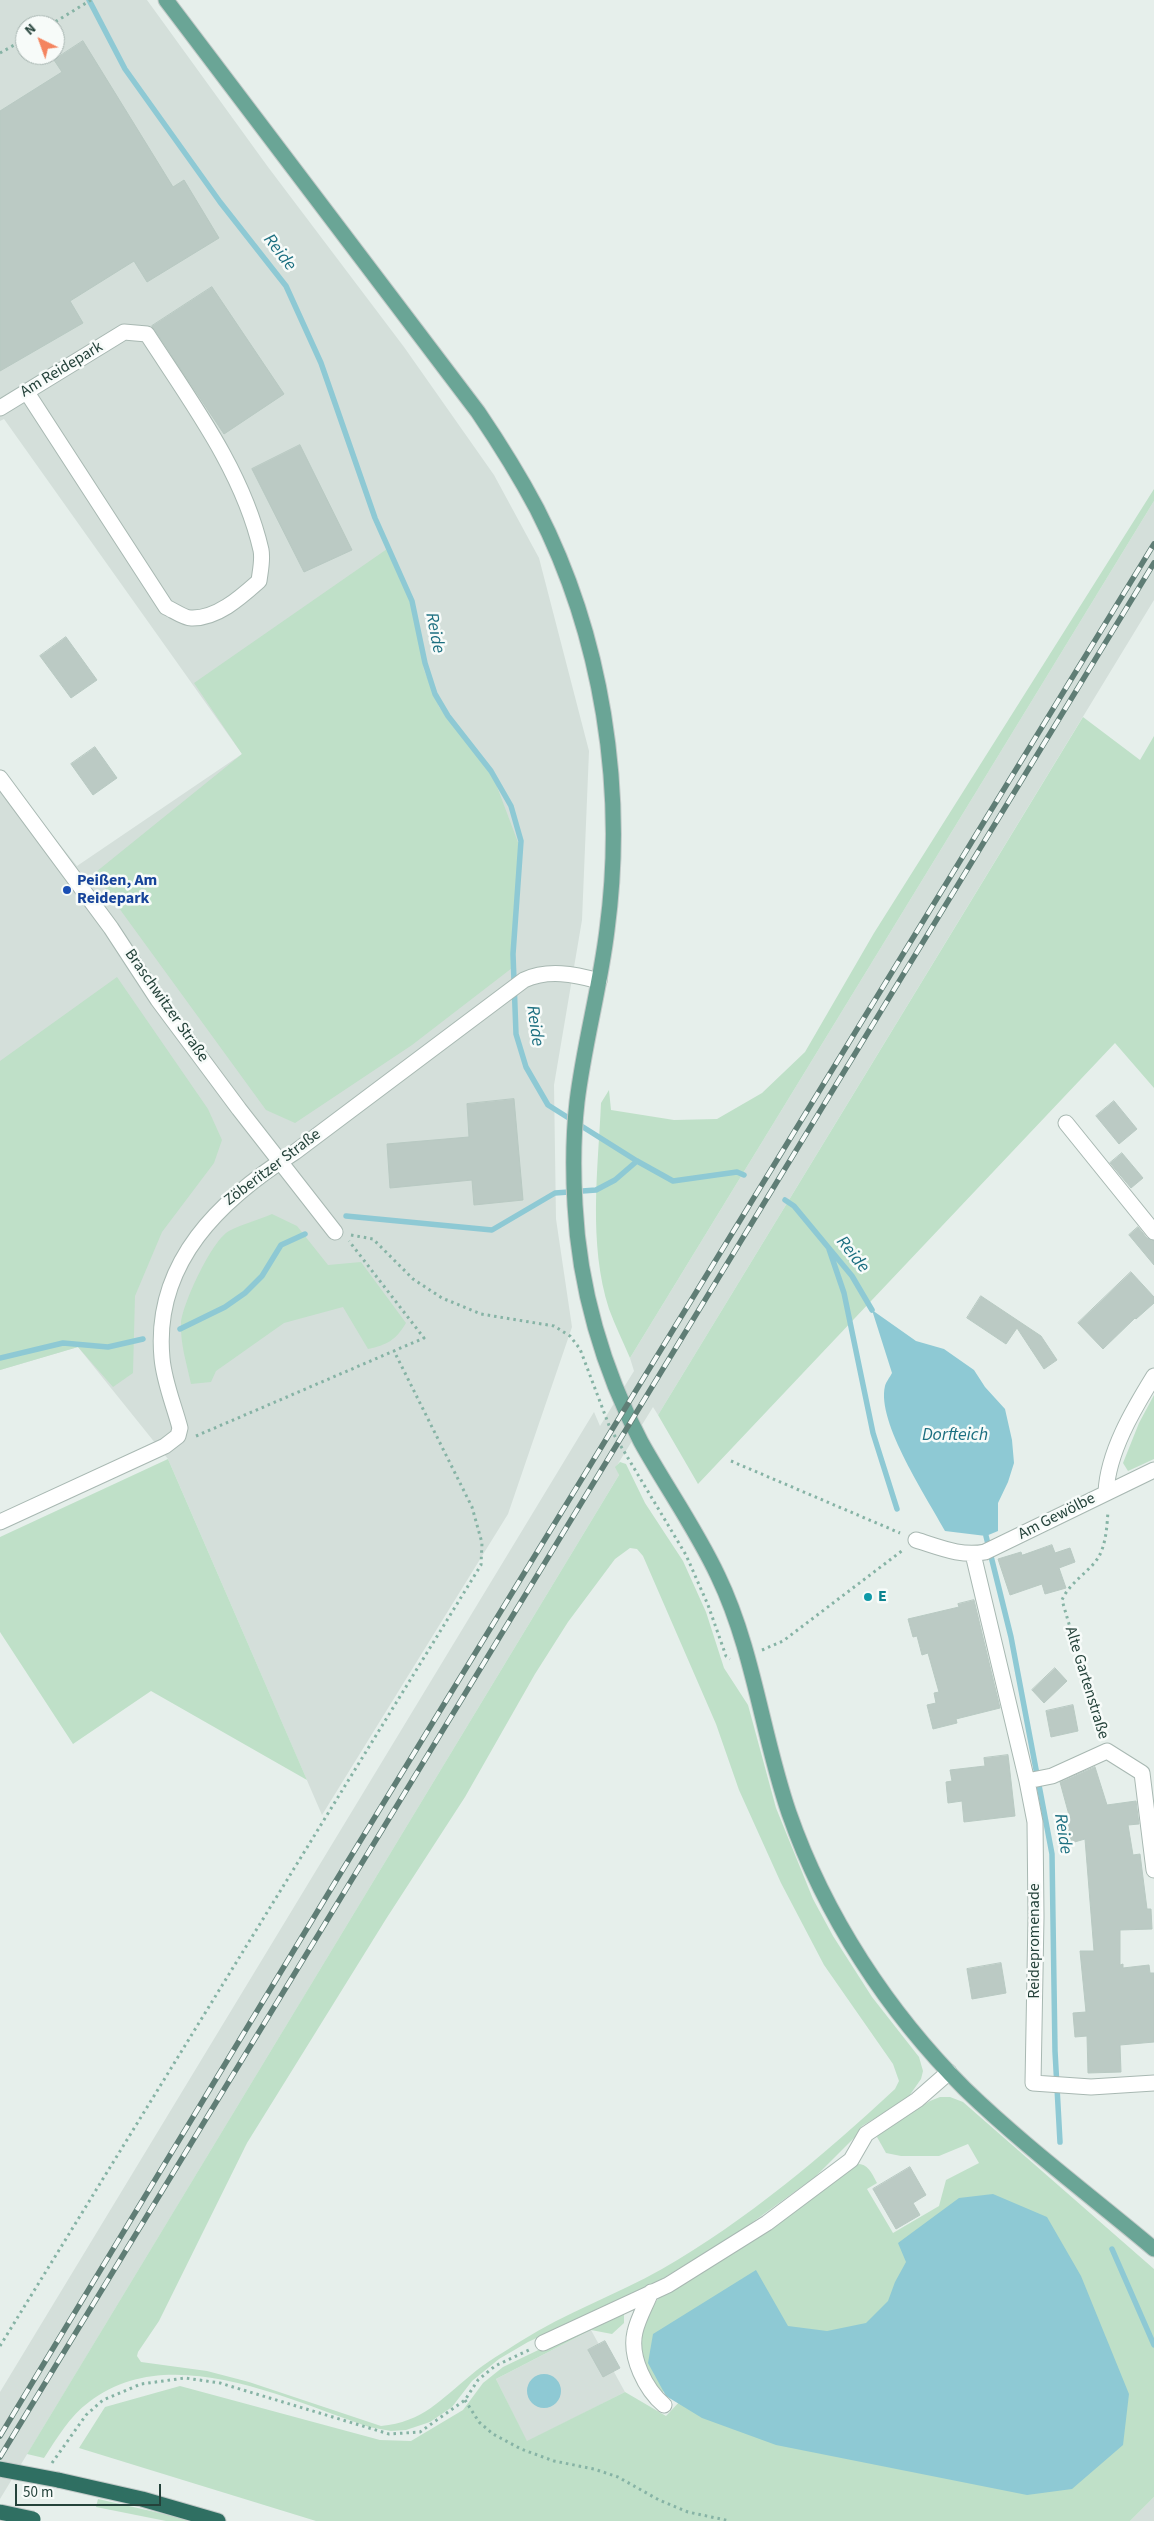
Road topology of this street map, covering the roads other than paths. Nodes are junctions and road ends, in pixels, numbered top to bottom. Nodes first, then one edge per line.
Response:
1 (166, 0) edge
2 (26, 391) junction
3 (0, 408) edge
4 (0, 778) edge
5 (599, 981) junction
6 (1066, 1123) dead end
7 (280, 1161) junction
8 (335, 1232) road end
9 (1154, 1232) edge
10 (1154, 1376) edge
11 (1154, 1470) edge
12 (1106, 1492) junction
13 (0, 1522) edge
14 (916, 1540) road end
15 (985, 1551) junction
16 (1031, 1781) junction
17 (1154, 1870) edge
18 (948, 2072) junction
19 (1154, 2083) edge
20 (1154, 2249) edge
21 (651, 2292) junction
22 (543, 2343) road end
23 (664, 2405) dead end
24 (0, 2469) edge
25 (0, 2512) edge
26 (37, 2520) edge
27 (218, 2521) edge

1 - 5 main road
2 - 2 street, Am Reidepark
2 - 3 street, Am Reidepark
4 - 7 street, Braschwitzer Straße
5 - 7 street, Zöberitzer Straße
5 - 18 main road
6 - 9 street
7 - 8 street, Braschwitzer Straße
7 - 13 street, Zöberitzer Straße
10 - 12 street, Am Gewölbe
11 - 12 street
12 - 15 street, Am Gewölbe
14 - 15 street
15 - 16 street, Reidepromenade
16 - 17 street, Alte Gartenstraße
16 - 19 street, Reidepromenade
18 - 20 main road
18 - 21 street
21 - 22 street
21 - 23 street
24 - 27 highway, bridge
25 - 26 highway, bridge

